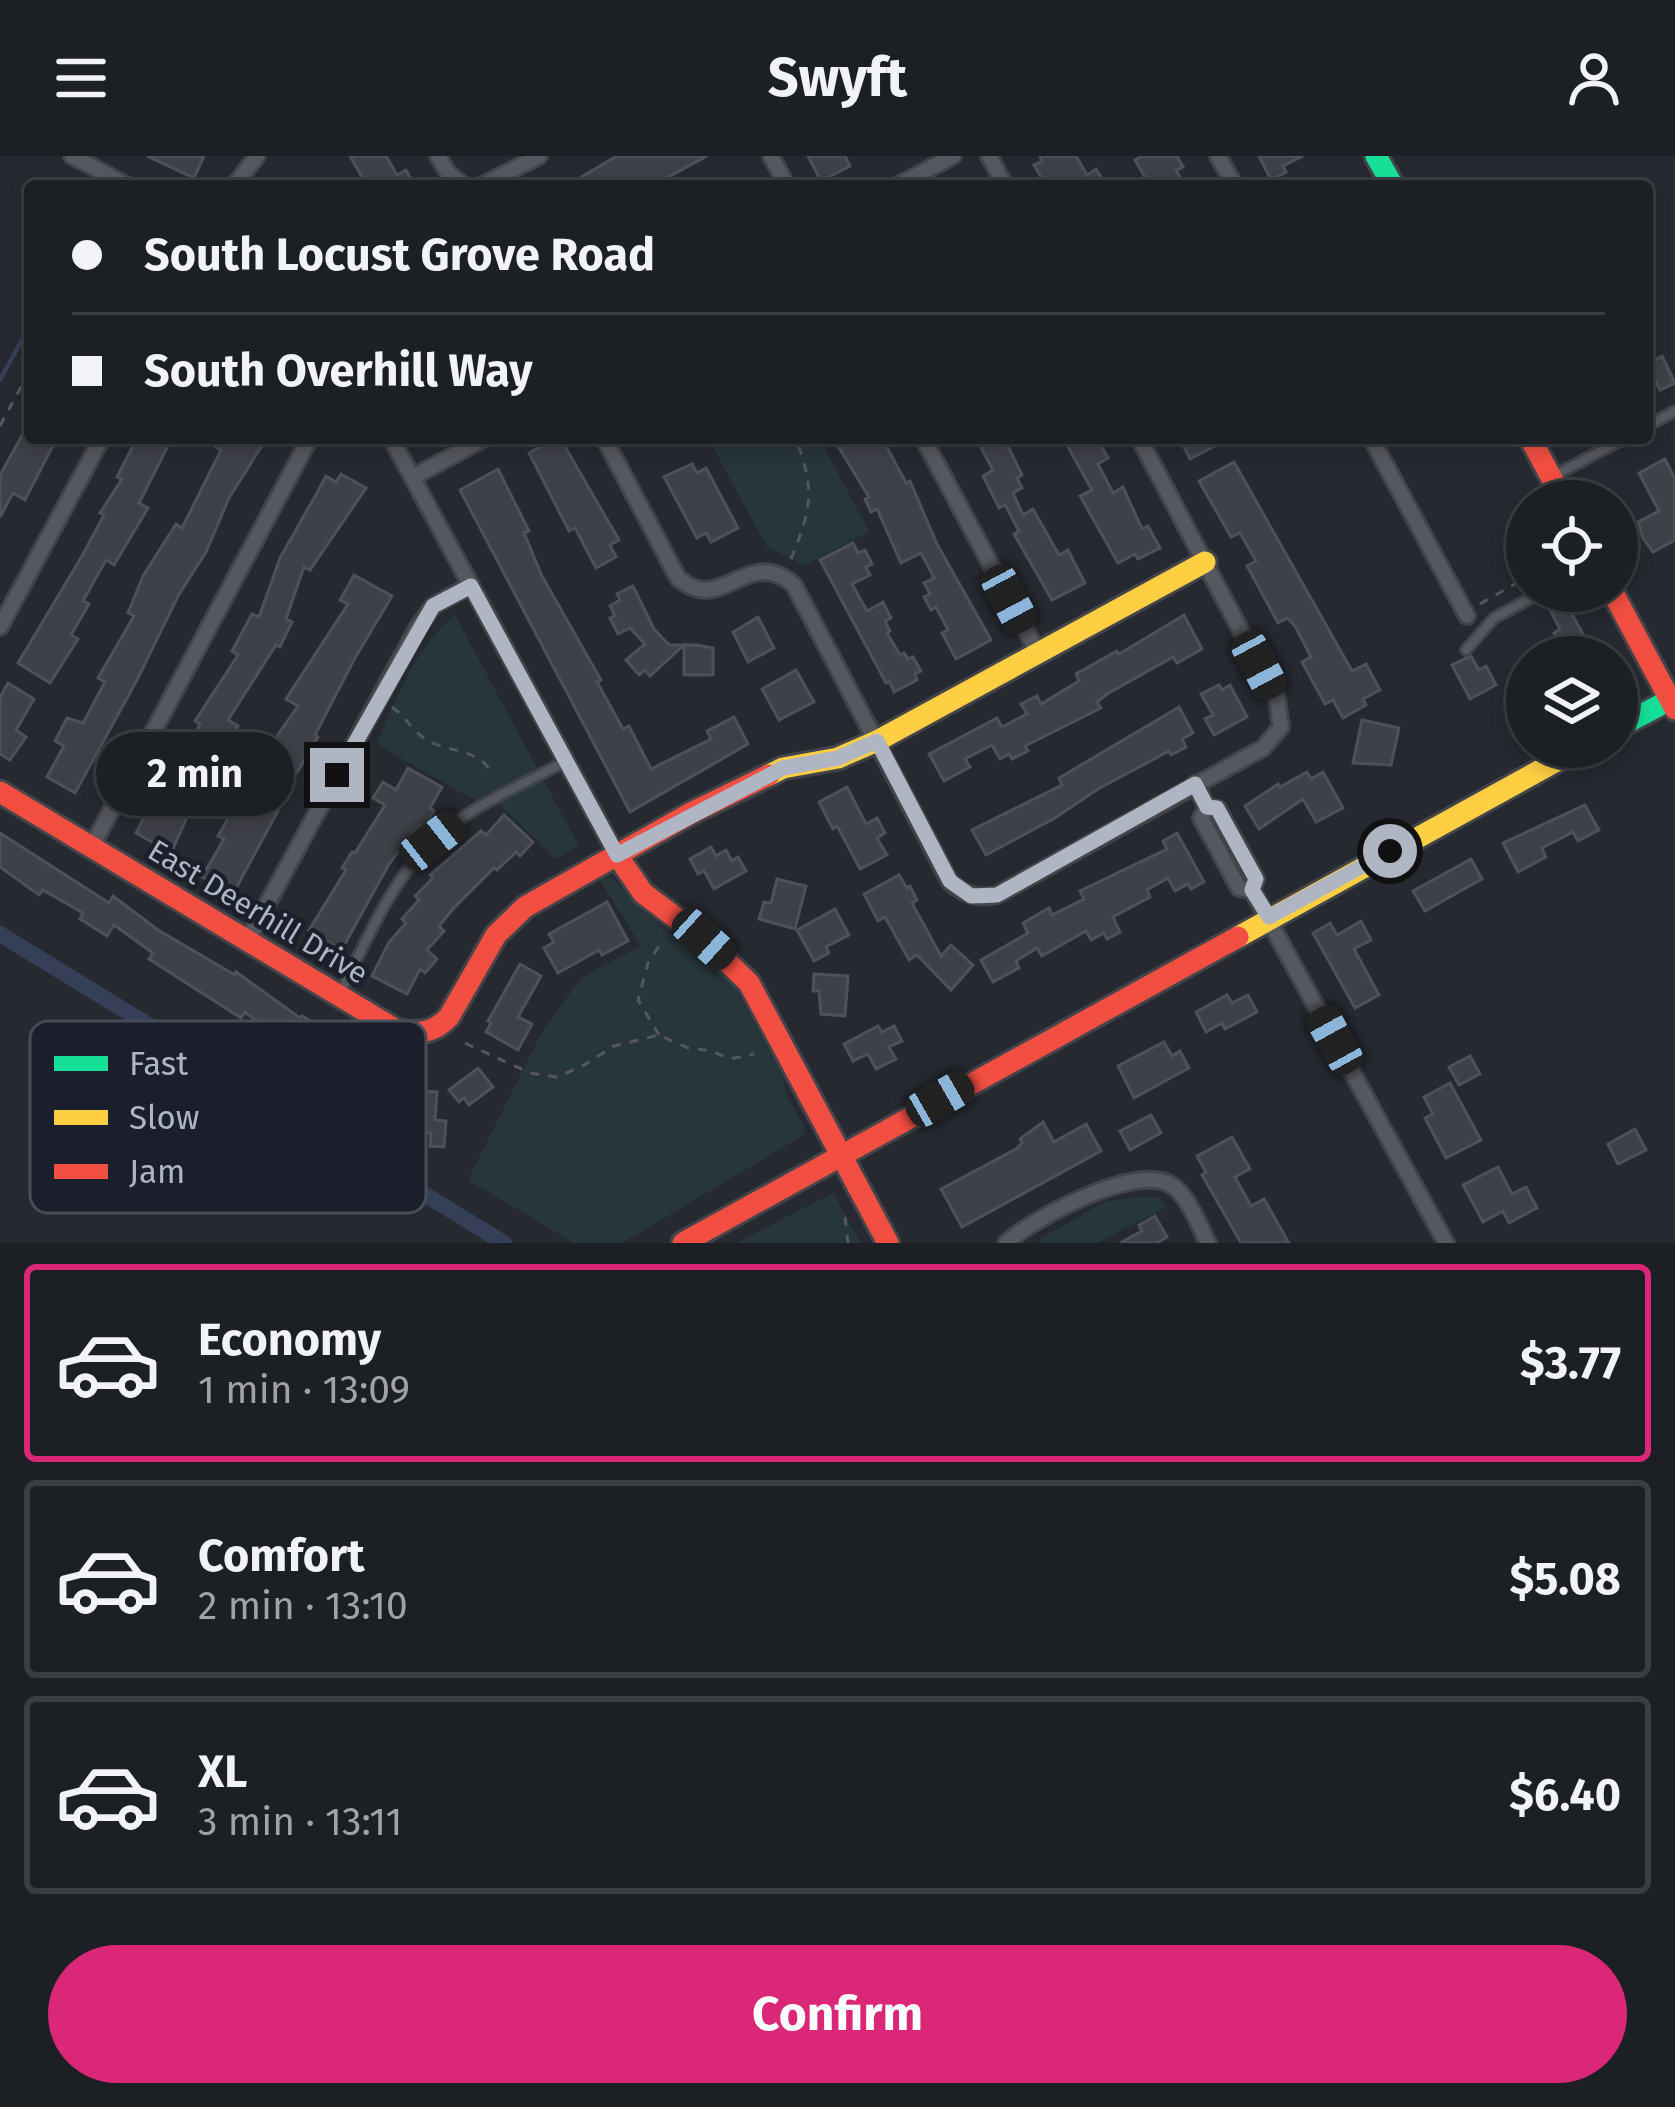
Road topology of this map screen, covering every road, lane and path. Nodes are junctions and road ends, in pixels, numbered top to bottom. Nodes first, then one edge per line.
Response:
1 (72, 156) edge
2 (438, 156) edge
3 (539, 156) edge
4 (953, 156) edge
5 (117, 180) edge
6 (457, 180) edge
7 (493, 180) edge
8 (908, 180) edge
9 (24, 381) edge
10 (0, 426) edge
11 (99, 444) edge
12 (307, 444) edge
13 (394, 444) edge
14 (474, 444) edge
15 (607, 444) edge
16 (798, 444) edge
17 (926, 444) edge
18 (1142, 444) edge
19 (1374, 444) edge
20 (1533, 444) edge
21 (1604, 444) edge
22 (413, 478) junction
23 (1551, 478) joint
24 (791, 559) dead end
25 (1205, 562) junction
26 (471, 586) junction
27 (1506, 590) edge
28 (1480, 604) dead end
29 (1506, 612) edge
30 (1624, 612) edge
31 (1467, 616) dead end
32 (0, 627) edge
33 (1466, 650) dead end
34 (1038, 652) junction
35 (1673, 702) edge
36 (392, 707) dead end
37 (1638, 718) edge
38 (877, 741) junction
39 (566, 761) junction
40 (1543, 768) edge
41 (493, 775) dead end
42 (1195, 784) junction
43 (0, 792) edge
44 (92, 846) junction
45 (617, 855) junction
46 (1269, 917) junction
47 (247, 940) junction
48 (659, 946) dead end
49 (338, 997) junction
50 (380, 1021) edge
51 (426, 1033) edge
52 (659, 1035) junction
53 (465, 1043) dead end
54 (754, 1054) dead end
55 (840, 1155) junction
56 (845, 1217) dead end
57 (1012, 1240) edge
58 (682, 1243) edge
59 (848, 1243) edge
60 (888, 1243) edge
61 (1208, 1243) edge
62 (1446, 1243) edge

1 - 5 street
2 - 6 street
3 - 7 street
4 - 8 street
9 - 10 path
11 - 32 street
12 - 44 street
13 - 22 street
14 - 22 street
15 - 38 street
16 - 24 path
17 - 34 street
18 - 25 street
19 - 31 street
20 - 23 street
21 - 23 lane
22 - 26 street
25 - 34 street
25 - 42 street
26 - 39 street
26 - 47 street
27 - 28 path
29 - 33 lane
30 - 35 street
34 - 38 street
35 - 37 street
36 - 41 path
38 - 42 street
38 - 45 street
39 - 45 street
39 - 49 lane
40 - 46 street
42 - 46 street
43 - 44 street, East Deerhill Drive
44 - 47 street, East Deerhill Drive
45 - 51 street, East Deerhill Drive
45 - 55 street
46 - 55 street
46 - 62 street
47 - 49 street, East Deerhill Drive
48 - 52 path
49 - 50 street, East Deerhill Drive
52 - 53 path
52 - 54 path
55 - 58 street
55 - 60 street
56 - 59 path
57 - 61 street

